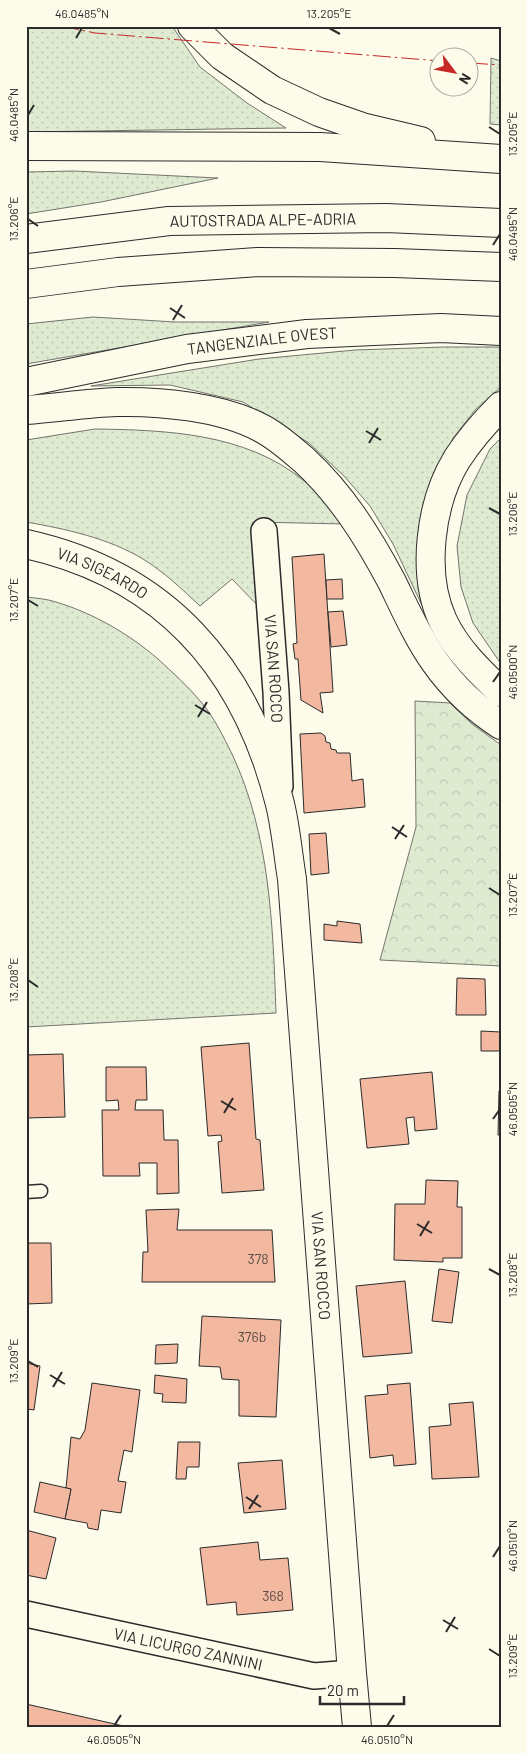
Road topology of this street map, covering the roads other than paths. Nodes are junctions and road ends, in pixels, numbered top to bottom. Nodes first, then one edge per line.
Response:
1 (192, 26) edge
2 (26, 146) edge
3 (501, 157) edge
4 (501, 223) edge
5 (26, 239) edge
6 (501, 267) edge
7 (26, 284) edge
8 (501, 331) edge
9 (26, 382) edge
10 (501, 406) edge
11 (26, 410) edge
12 (264, 531) dead end
13 (26, 544) edge
14 (173, 615) joint
15 (501, 692) edge
16 (501, 725) edge
17 (281, 806) junction
18 (41, 1191) dead end
19 (26, 1192) edge
20 (26, 1614) edge
21 (352, 1673) junction
22 (357, 1727) edge

1 - 3 main road
2 - 3 main road
4 - 5 main road, AUTOSTRADA ALPE-ADRIA
6 - 7 main road
8 - 9 main road, TANGENZIALE OVEST
10 - 15 main road
11 - 16 main road
12 - 17 street, VIA SAN ROCCO
13 - 14 main road, VIA SIGEARDO
14 - 17 main road, VIA SAN ROCCO
17 - 21 main road, VIA SAN ROCCO
18 - 19 lane
20 - 21 street, VIA LICURGO ZANNINI
21 - 22 main road, VIA SAN ROCCO

